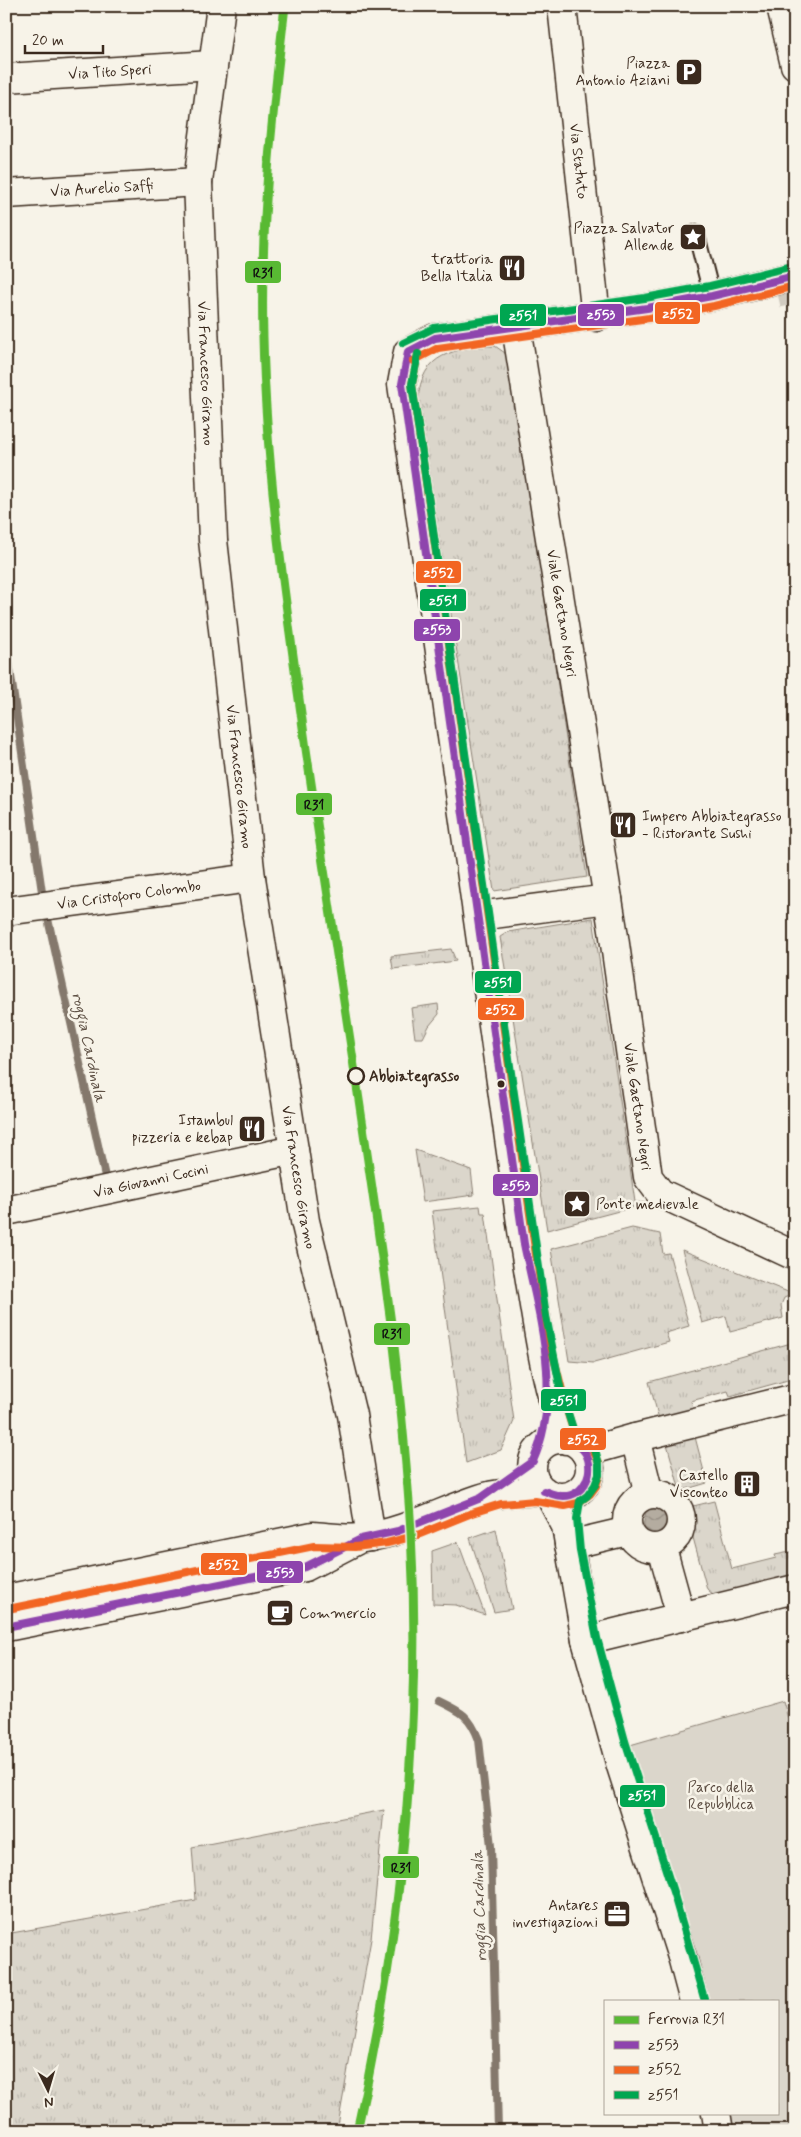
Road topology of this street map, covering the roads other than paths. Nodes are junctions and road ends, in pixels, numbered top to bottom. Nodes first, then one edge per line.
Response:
1 (221, 6) edge
2 (562, 6) edge
3 (781, 6) edge
4 (795, 65) edge
5 (212, 66) junction
6 (6, 78) edge
7 (198, 182) junction
8 (6, 194) edge
9 (696, 233) dead end
10 (795, 276) edge
11 (712, 296) junction
12 (596, 316) junction
13 (516, 327) junction
14 (251, 878) junction
15 (608, 899) junction
16 (6, 911) edge
17 (478, 916) junction
18 (294, 1150) junction
19 (6, 1211) edge
20 (795, 1256) edge
21 (548, 1373) junction
22 (795, 1398) edge
23 (635, 1438) junction
24 (576, 1446) junction
25 (536, 1455) junction
26 (555, 1493) junction
27 (649, 1494) junction
28 (481, 1498) junction
29 (628, 1531) junction
30 (568, 1536) junction
31 (366, 1538) junction
32 (662, 1548) junction
33 (795, 1589) edge
34 (6, 1599) edge
35 (681, 1617) junction
36 (6, 1627) edge
37 (586, 1640) junction
38 (694, 2000) edge
39 (716, 2114) edge
40 (719, 2131) edge

1 - 5 street, Via Francesco Giramo
2 - 12 street, Via Statuto
3 - 4 street
5 - 6 street, Via Tito Speri
5 - 7 street, Via Francesco Giramo
7 - 8 street, Via Aurelio Saffi
7 - 14 street, Via Francesco Giramo
9 - 11 lane
10 - 11 street
11 - 12 street
12 - 13 street
13 - 15 street, Viale Gaetano Negri
13 - 17 street
14 - 16 street, Via Cristoforo Colombo
14 - 18 street, Via Francesco Giramo
15 - 17 street
15 - 20 street, Viale Gaetano Negri
17 - 21 street
18 - 19 street, Via Giovanni Cocini
18 - 31 street, Via Francesco Giramo
21 - 24 street
21 - 25 street
22 - 23 street
23 - 24 street
23 - 27 street
24 - 25 street
24 - 26 street
25 - 26 street
25 - 28 street
26 - 28 street
26 - 30 street
27 - 29 street
27 - 32 street
28 - 31 street
29 - 30 street
29 - 32 street
30 - 37 street
31 - 34 street
31 - 36 street
32 - 35 street
33 - 35 street
35 - 37 street
37 - 38 street
39 - 40 street

